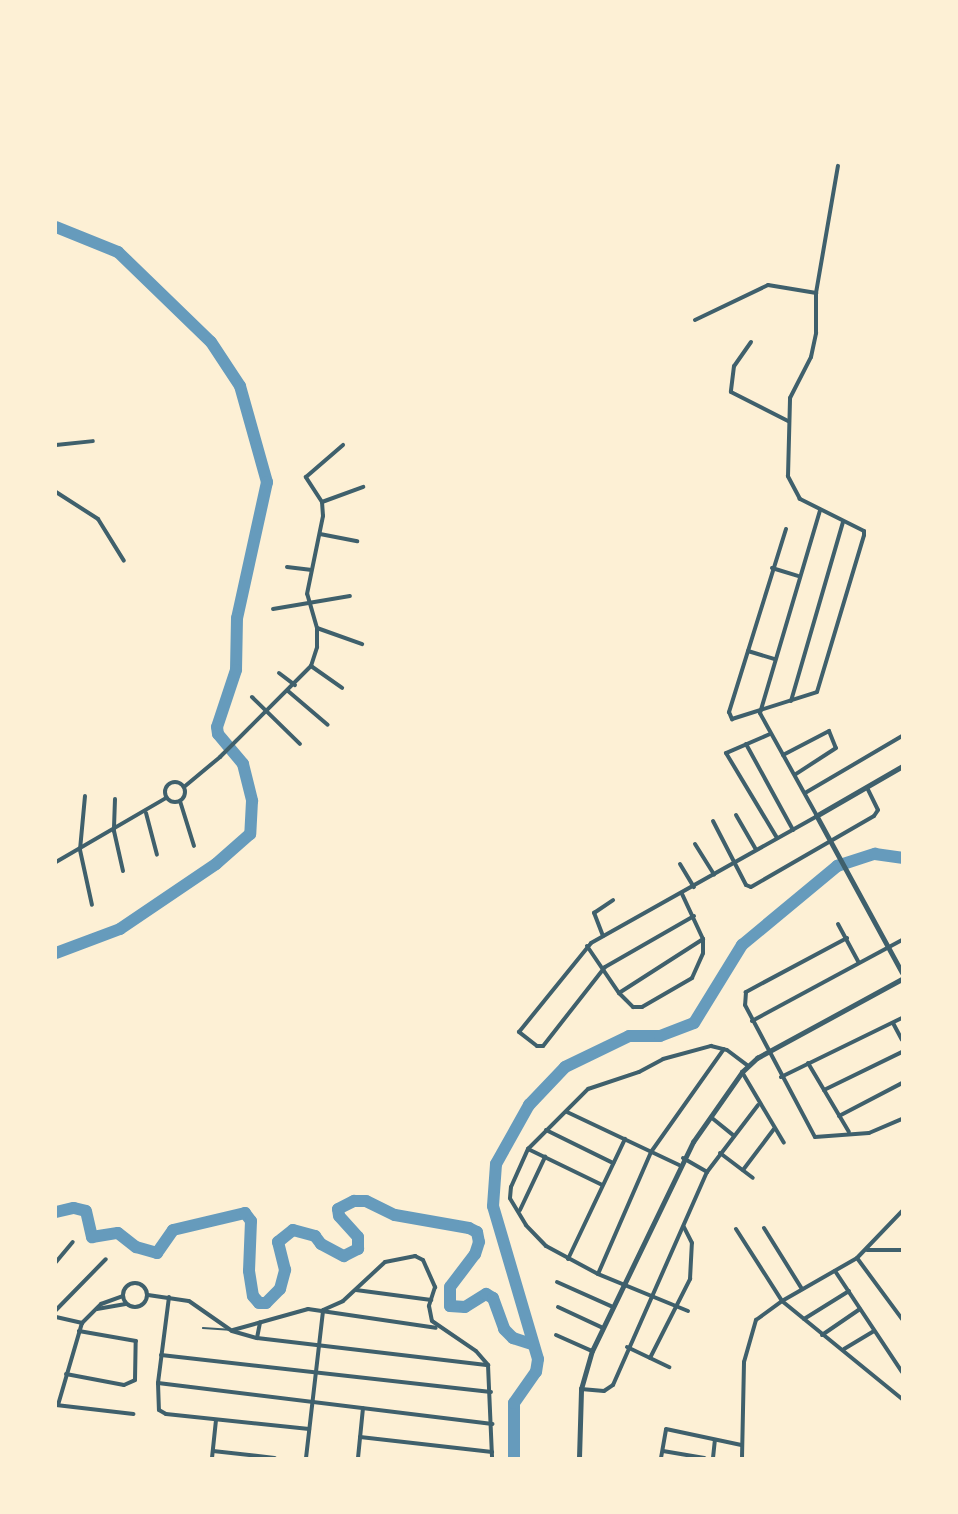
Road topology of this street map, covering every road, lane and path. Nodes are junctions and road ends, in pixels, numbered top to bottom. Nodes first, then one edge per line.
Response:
1 (838, 166) dead end
2 (816, 293) junction
3 (696, 320) dead end
4 (751, 342) dead end
5 (788, 421) junction
6 (93, 441) dead end
7 (56, 445) edge
8 (343, 445) dead end
9 (363, 487) dead end
10 (56, 492) edge
11 (322, 502) junction
12 (820, 510) junction
13 (843, 522) junction
14 (786, 529) dead end
15 (320, 534) junction
16 (357, 541) dead end
17 (124, 561) dead end
18 (287, 567) dead end
19 (772, 568) junction
20 (310, 570) junction
21 (798, 576) junction
22 (350, 596) dead end
23 (308, 602) junction
24 (273, 609) dead end
25 (317, 628) junction
26 (362, 644) dead end
27 (748, 651) junction
28 (775, 658) junction
29 (311, 666) junction
30 (279, 673) dead end
31 (294, 685) junction
32 (342, 688) dead end
33 (288, 691) junction
34 (252, 697) dead end
35 (791, 701) junction
36 (264, 712) junction
37 (760, 713) junction
38 (328, 725) dead end
39 (770, 734) junction
40 (903, 736) edge
41 (300, 744) dead end
42 (746, 744) junction
43 (783, 755) junction
44 (903, 767) edge
45 (795, 774) junction
46 (184, 787) junction
47 (867, 787) junction
48 (805, 793) junction
49 (85, 796) dead end
50 (166, 798) junction
51 (115, 799) dead end
52 (180, 801) junction
53 (146, 813) junction
54 (736, 815) dead end
55 (817, 816) junction
56 (712, 821) dead end
57 (793, 830) junction
58 (114, 831) junction
59 (777, 838) junction
60 (832, 841) junction
61 (695, 844) dead end
62 (194, 846) dead end
63 (756, 849) junction
64 (80, 850) junction
65 (157, 855) dead end
66 (56, 862) edge
67 (736, 862) junction
68 (680, 864) dead end
69 (123, 871) dead end
70 (714, 874) junction
71 (694, 887) junction
72 (682, 894) junction
73 (613, 900) dead end
74 (92, 905) dead end
75 (694, 916) junction
76 (838, 924) dead end
77 (603, 936) junction
78 (847, 938) junction
79 (704, 939) junction
80 (903, 940) edge
81 (587, 946) junction
82 (890, 948) junction
83 (859, 963) junction
84 (605, 967) junction
85 (903, 972) edge
86 (903, 979) edge
87 (619, 993) junction
88 (903, 1018) edge
89 (752, 1021) junction
90 (893, 1023) junction
91 (903, 1040) edge
92 (724, 1049) junction
93 (769, 1051) junction
94 (903, 1052) edge
95 (808, 1063) junction
96 (748, 1066) junction
97 (742, 1072) junction
98 (781, 1077) junction
99 (903, 1083) edge
100 (824, 1090) junction
101 (758, 1105) junction
102 (567, 1112) junction
103 (839, 1116) junction
104 (712, 1118) junction
105 (903, 1119) edge
106 (774, 1129) junction
107 (546, 1130) junction
108 (849, 1132) junction
109 (734, 1136) junction
110 (625, 1139) junction
111 (784, 1143) dead end
112 (528, 1149) junction
113 (651, 1152) junction
114 (720, 1153) junction
115 (545, 1157) junction
116 (683, 1158) junction
117 (613, 1163) junction
118 (679, 1165) junction
119 (743, 1170) junction
120 (707, 1172) junction
121 (753, 1179) dead end
122 (602, 1185) junction
123 (520, 1210) junction
124 (903, 1212) edge
125 (684, 1227) junction
126 (764, 1228) dead end
127 (736, 1229) dead end
128 (73, 1242) dead end
129 (867, 1250) junction
130 (903, 1250) edge
131 (857, 1258) junction
132 (106, 1259) dead end
133 (568, 1259) junction
134 (56, 1262) edge
135 (835, 1270) junction
136 (598, 1274) junction
137 (557, 1282) dead end
138 (624, 1285) junction
139 (802, 1289) junction
140 (356, 1290) junction
141 (849, 1291) junction
142 (148, 1295) junction
143 (123, 1296) junction
144 (169, 1297) junction
145 (654, 1297) junction
146 (431, 1300) junction
147 (782, 1301) junction
148 (126, 1304) junction
149 (679, 1306) junction
150 (558, 1307) dead end
151 (613, 1307) junction
152 (98, 1309) junction
153 (860, 1309) junction
154 (56, 1310) edge
155 (323, 1310) junction
156 (688, 1311) dead end
157 (56, 1317) edge
158 (804, 1319) junction
159 (903, 1319) edge
160 (260, 1322) junction
161 (82, 1323) junction
162 (202, 1328) dead end
163 (603, 1328) junction
164 (438, 1329) junction
165 (79, 1331) junction
166 (232, 1331) junction
167 (874, 1331) junction
168 (556, 1335) dead end
169 (822, 1335) junction
170 (257, 1338) junction
171 (319, 1345) junction
172 (627, 1347) junction
173 (844, 1350) junction
174 (592, 1351) junction
175 (162, 1355) junction
176 (650, 1358) junction
177 (488, 1365) junction
178 (669, 1367) dead end
179 (316, 1372) junction
180 (903, 1372) edge
181 (66, 1374) junction
182 (158, 1383) junction
183 (582, 1389) junction
184 (491, 1392) junction
185 (903, 1399) edge
186 (313, 1401) junction
187 (57, 1405) edge
188 (363, 1408) junction
189 (133, 1414) dead end
190 (216, 1420) junction
191 (492, 1424) junction
192 (309, 1429) junction
193 (360, 1437) junction
194 (715, 1440) junction
195 (741, 1445) junction
196 (213, 1451) junction
197 (663, 1451) junction
198 (492, 1452) junction
199 (212, 1458) edge
200 (275, 1458) edge
201 (306, 1458) edge
202 (358, 1458) edge
203 (492, 1458) edge
204 (579, 1458) edge
205 (661, 1458) edge
206 (704, 1458) edge
207 (713, 1458) edge
208 (742, 1458) edge

1 - 2 street
2 - 3 street
2 - 5 street
4 - 5 street
5 - 12 street
6 - 7 street
8 - 11 street
9 - 11 street
10 - 17 street
11 - 15 street
12 - 13 street
12 - 21 street
13 - 35 street
13 - 35 street
14 - 19 street
15 - 16 street
15 - 20 street
18 - 20 street
19 - 21 street
19 - 27 street
20 - 23 street
21 - 28 street
22 - 23 street
23 - 24 street
23 - 25 street
25 - 26 street
25 - 29 street
27 - 28 street
27 - 37 street
28 - 37 street
29 - 31 street
29 - 32 street
30 - 31 street
31 - 33 street
33 - 36 street
33 - 38 street
34 - 36 street
35 - 37 street
36 - 41 street
36 - 46 street
37 - 39 street
39 - 42 street
39 - 43 street
40 - 48 street
42 - 57 street
42 - 59 street
43 - 45 street
43 - 45 street
44 - 47 street
45 - 48 street
46 - 50 street
46 - 52 street
47 - 55 street
47 - 60 street
48 - 55 street
49 - 64 street
50 - 52 street
50 - 53 street
51 - 58 street
52 - 62 street
53 - 58 street
53 - 65 street
54 - 63 street
55 - 57 street
55 - 60 street
56 - 67 street
57 - 59 street
58 - 64 street
58 - 69 street
59 - 63 street
60 - 67 street
60 - 82 street
61 - 70 street
63 - 67 street
64 - 66 street
64 - 74 street
67 - 70 street
68 - 71 street
70 - 71 street
71 - 72 street
72 - 75 street
72 - 77 street
73 - 77 street
75 - 79 street
75 - 84 street
76 - 78 street
77 - 81 street
78 - 83 street
78 - 89 street
79 - 87 street
79 - 87 street
80 - 82 street
81 - 84 street
81 - 84 street
82 - 83 street
82 - 85 street
83 - 89 street
84 - 87 street
86 - 93 street
88 - 90 street
89 - 93 street
90 - 91 street
90 - 95 street
92 - 96 street
92 - 102 street
92 - 113 street
93 - 96 street
93 - 98 street
94 - 100 street
95 - 98 street
95 - 100 street
96 - 97 street
97 - 101 street
97 - 104 street
98 - 108 street
99 - 103 street
100 - 103 street
101 - 106 street
101 - 109 street
102 - 107 street
102 - 110 street
103 - 108 street
104 - 109 street
104 - 116 street
105 - 108 street
106 - 111 street
106 - 119 street
107 - 112 street
107 - 117 street
109 - 114 street
110 - 113 street
110 - 117 street
112 - 115 street
112 - 123 street
113 - 118 street
113 - 136 street
114 - 119 street
114 - 120 street
115 - 122 street
115 - 123 street
116 - 118 street
116 - 120 street
117 - 122 street
118 - 138 street
119 - 121 street
120 - 125 street
122 - 133 street
123 - 133 street
124 - 129 street
125 - 145 street
125 - 149 street
126 - 139 street
127 - 147 street
128 - 134 street
129 - 130 street
129 - 131 street
131 - 135 street
131 - 159 street
132 - 154 street
133 - 136 street
135 - 139 street
135 - 141 street
136 - 138 street
137 - 151 street
138 - 145 street
138 - 151 street
139 - 147 street
140 - 146 street
140 - 146 street
140 - 155 street
141 - 153 street
141 - 158 street
142 - 143 street
142 - 144 street
142 - 148 street
143 - 148 street
143 - 152 street
144 - 166 street
144 - 175 street
145 - 149 street
145 - 172 street
146 - 164 street
147 - 158 street
147 - 195 street
148 - 152 street
149 - 156 street
149 - 176 street
150 - 163 street
151 - 163 street
152 - 161 street
153 - 167 street
153 - 169 street
155 - 160 street
155 - 164 street
155 - 171 street
157 - 161 street
158 - 169 street
160 - 166 street
160 - 170 street
161 - 165 street
162 - 166 lane
163 - 174 street
164 - 177 street
165 - 181 street
165 - 181 street
166 - 170 street
167 - 173 street
167 - 180 street
168 - 174 street
169 - 173 street
170 - 171 street
171 - 177 street
171 - 179 street
172 - 176 street
172 - 183 street
173 - 185 street
174 - 183 street
175 - 179 street
175 - 182 street
176 - 178 street
177 - 184 street
179 - 184 street
179 - 186 street
181 - 187 street
182 - 186 street
182 - 190 street
183 - 204 street
184 - 191 street
186 - 188 street
186 - 192 street
187 - 189 street
188 - 191 street
188 - 193 street
190 - 192 street
190 - 196 street
191 - 198 street
192 - 201 street
193 - 198 street
193 - 202 street
194 - 195 street
194 - 197 street
194 - 207 street
195 - 208 street
196 - 199 street
196 - 200 street
197 - 205 street
197 - 206 street
198 - 203 street

